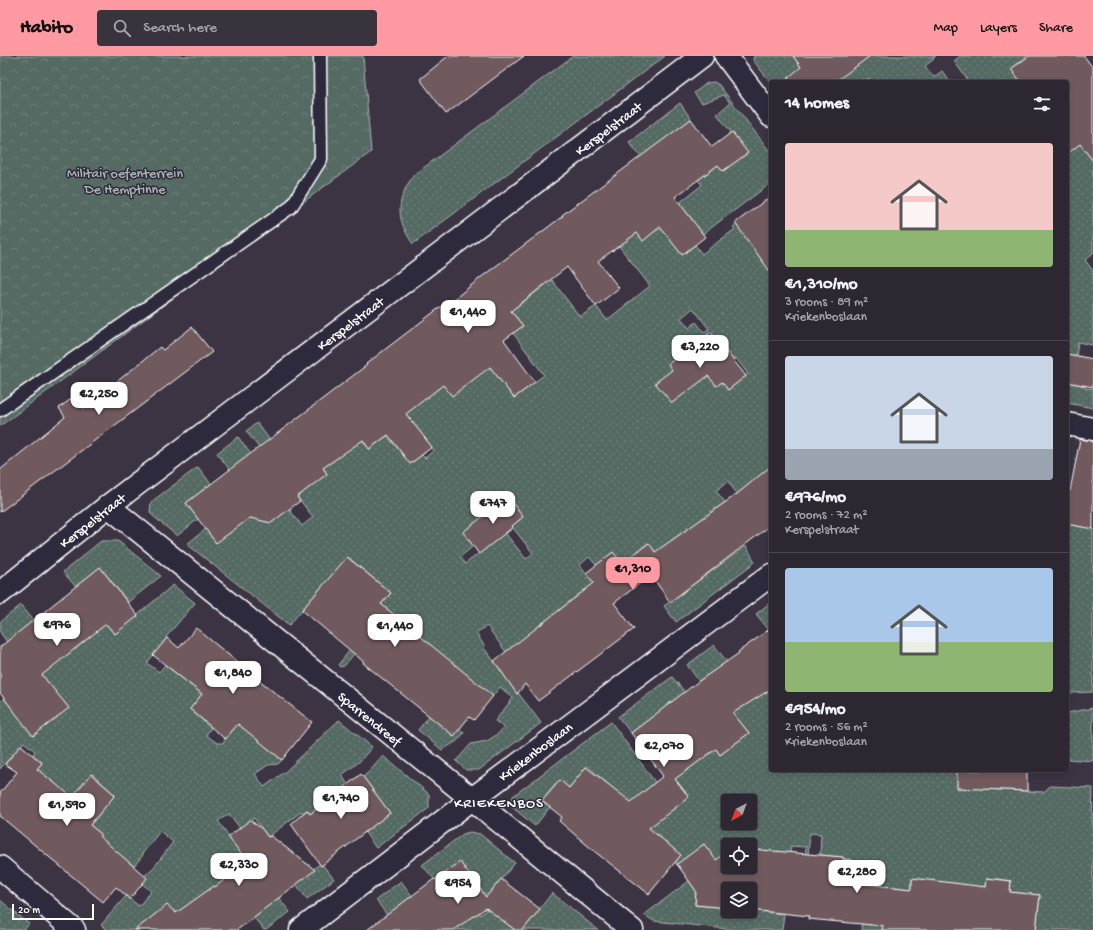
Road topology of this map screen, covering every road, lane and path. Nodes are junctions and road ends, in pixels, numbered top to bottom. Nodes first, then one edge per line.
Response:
1 (320, 56) edge
2 (702, 56) edge
3 (726, 56) edge
4 (769, 113) edge
5 (0, 410) edge
6 (1069, 424) edge
7 (1093, 429) edge
8 (108, 506) junction
9 (769, 576) edge
10 (0, 593) edge
11 (472, 799) junction
12 (0, 867) edge
13 (74, 930) edge
14 (301, 930) edge
15 (632, 930) edge

1 - 5 lane
2 - 8 street, Kerspelstraat
3 - 4 street
6 - 7 street
8 - 10 street, Kerspelstraat
8 - 11 street, Sparrendreef
9 - 11 street, Kriekenboslaan
11 - 14 street, Kriekenboslaan
11 - 15 street, Sparrendreef
12 - 13 street

